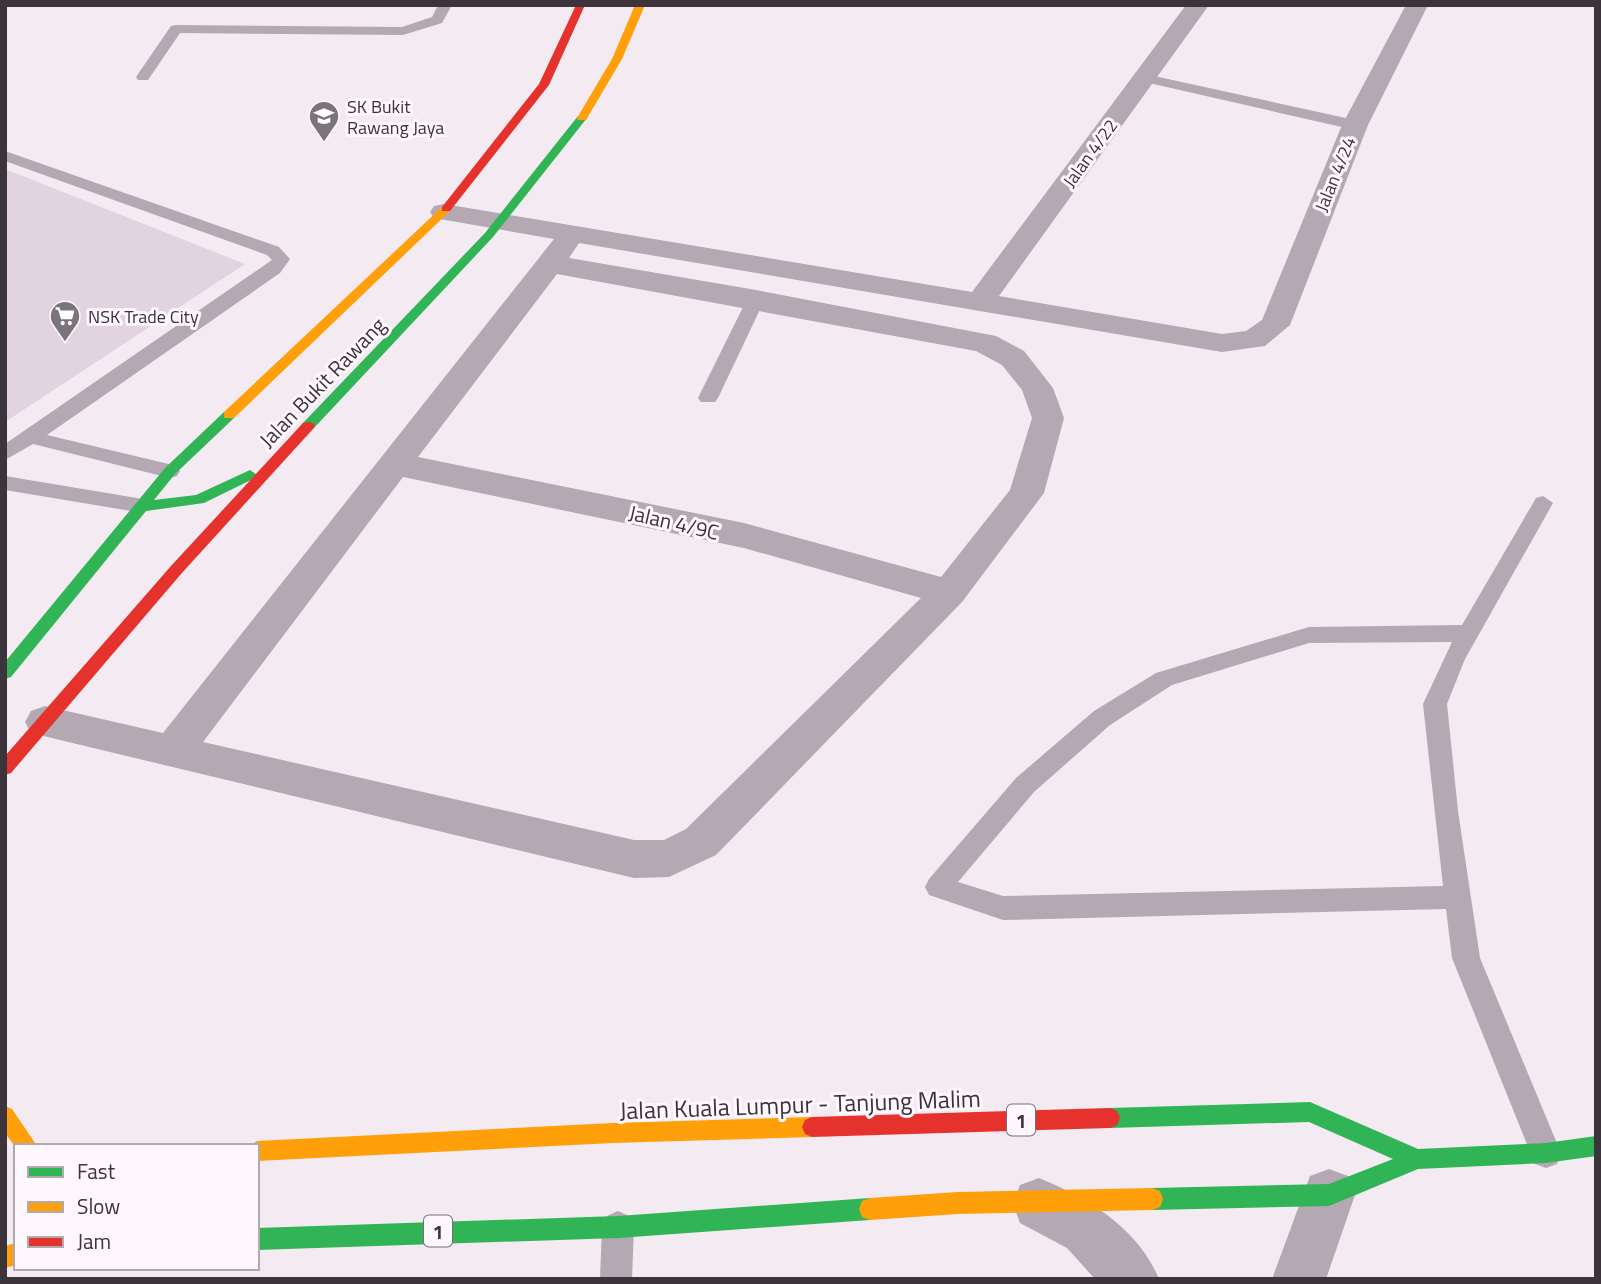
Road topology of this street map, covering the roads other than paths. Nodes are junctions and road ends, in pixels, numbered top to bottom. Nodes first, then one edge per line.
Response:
1 (445, 5) edge
2 (581, 5) edge
3 (640, 5) edge
4 (1198, 5) edge
5 (1417, 5) edge
6 (143, 77) dead end
7 (1145, 78) junction
8 (1355, 125) junction
9 (5, 156) edge
10 (444, 212) junction
11 (500, 222) junction
12 (573, 234) junction
13 (550, 264) junction
14 (757, 299) junction
15 (981, 301) junction
16 (708, 398) dead end
17 (30, 437) junction
18 (5, 454) edge
19 (281, 454) junction
20 (395, 464) junction
21 (170, 471) junction
22 (5, 482) edge
23 (1543, 503) dead end
24 (143, 506) junction
25 (949, 593) junction
26 (1468, 633) junction
27 (5, 673) edge
28 (45, 722) junction
29 (172, 752) junction
30 (5, 768) edge
31 (1457, 897) junction
32 (5, 1116) edge
33 (26, 1144) edge
34 (1596, 1146) edge
35 (259, 1151) edge
36 (1546, 1153) junction
37 (1418, 1159) junction
38 (1329, 1195) junction
39 (1039, 1204) junction
40 (618, 1227) junction
41 (259, 1239) edge
42 (616, 1279) edge
43 (1132, 1279) edge
44 (1299, 1279) edge

1 - 6 lane
2 - 10 street, Jalan Bukit Rawang
3 - 11 street, Jalan Bukit Rawang
4 - 7 street, Jalan 4/22
5 - 8 street, Jalan 4/24
7 - 8 lane
7 - 15 street, Jalan 4/22
8 - 15 street, Jalan 4/24
9 - 17 lane
10 - 11 street
10 - 21 street, Jalan Bukit Rawang
11 - 12 street
11 - 19 street, Jalan Bukit Rawang
12 - 13 street
12 - 15 street
13 - 14 street
13 - 20 street
14 - 16 lane
14 - 25 street
17 - 18 lane
17 - 21 lane
19 - 24 street
19 - 28 street, Jalan Bukit Rawang
20 - 25 street, Jalan 4/9C
20 - 29 street
21 - 24 street, Jalan Bukit Rawang
22 - 24 lane
23 - 26 lane
24 - 27 street, Jalan Bukit Rawang
25 - 29 street
26 - 31 lane
26 - 31 lane
28 - 29 street
28 - 30 street, Jalan Bukit Rawang
31 - 36 lane
32 - 33 street
34 - 36 street, Jalan Kuala Lumpur - Tanjung Malim / 1
35 - 37 street, Jalan Kuala Lumpur - Tanjung Malim / 1
36 - 37 street, Jalan Kuala Lumpur - Tanjung Malim / 1
37 - 38 street, Jalan Kuala Lumpur - Tanjung Malim / 1
38 - 39 street, Jalan Kuala Lumpur - Tanjung Malim / 1
38 - 44 street
39 - 40 street, Jalan Kuala Lumpur - Tanjung Malim / 1
39 - 43 street
40 - 41 street, Jalan Kuala Lumpur - Tanjung Malim / 1
40 - 42 lane

